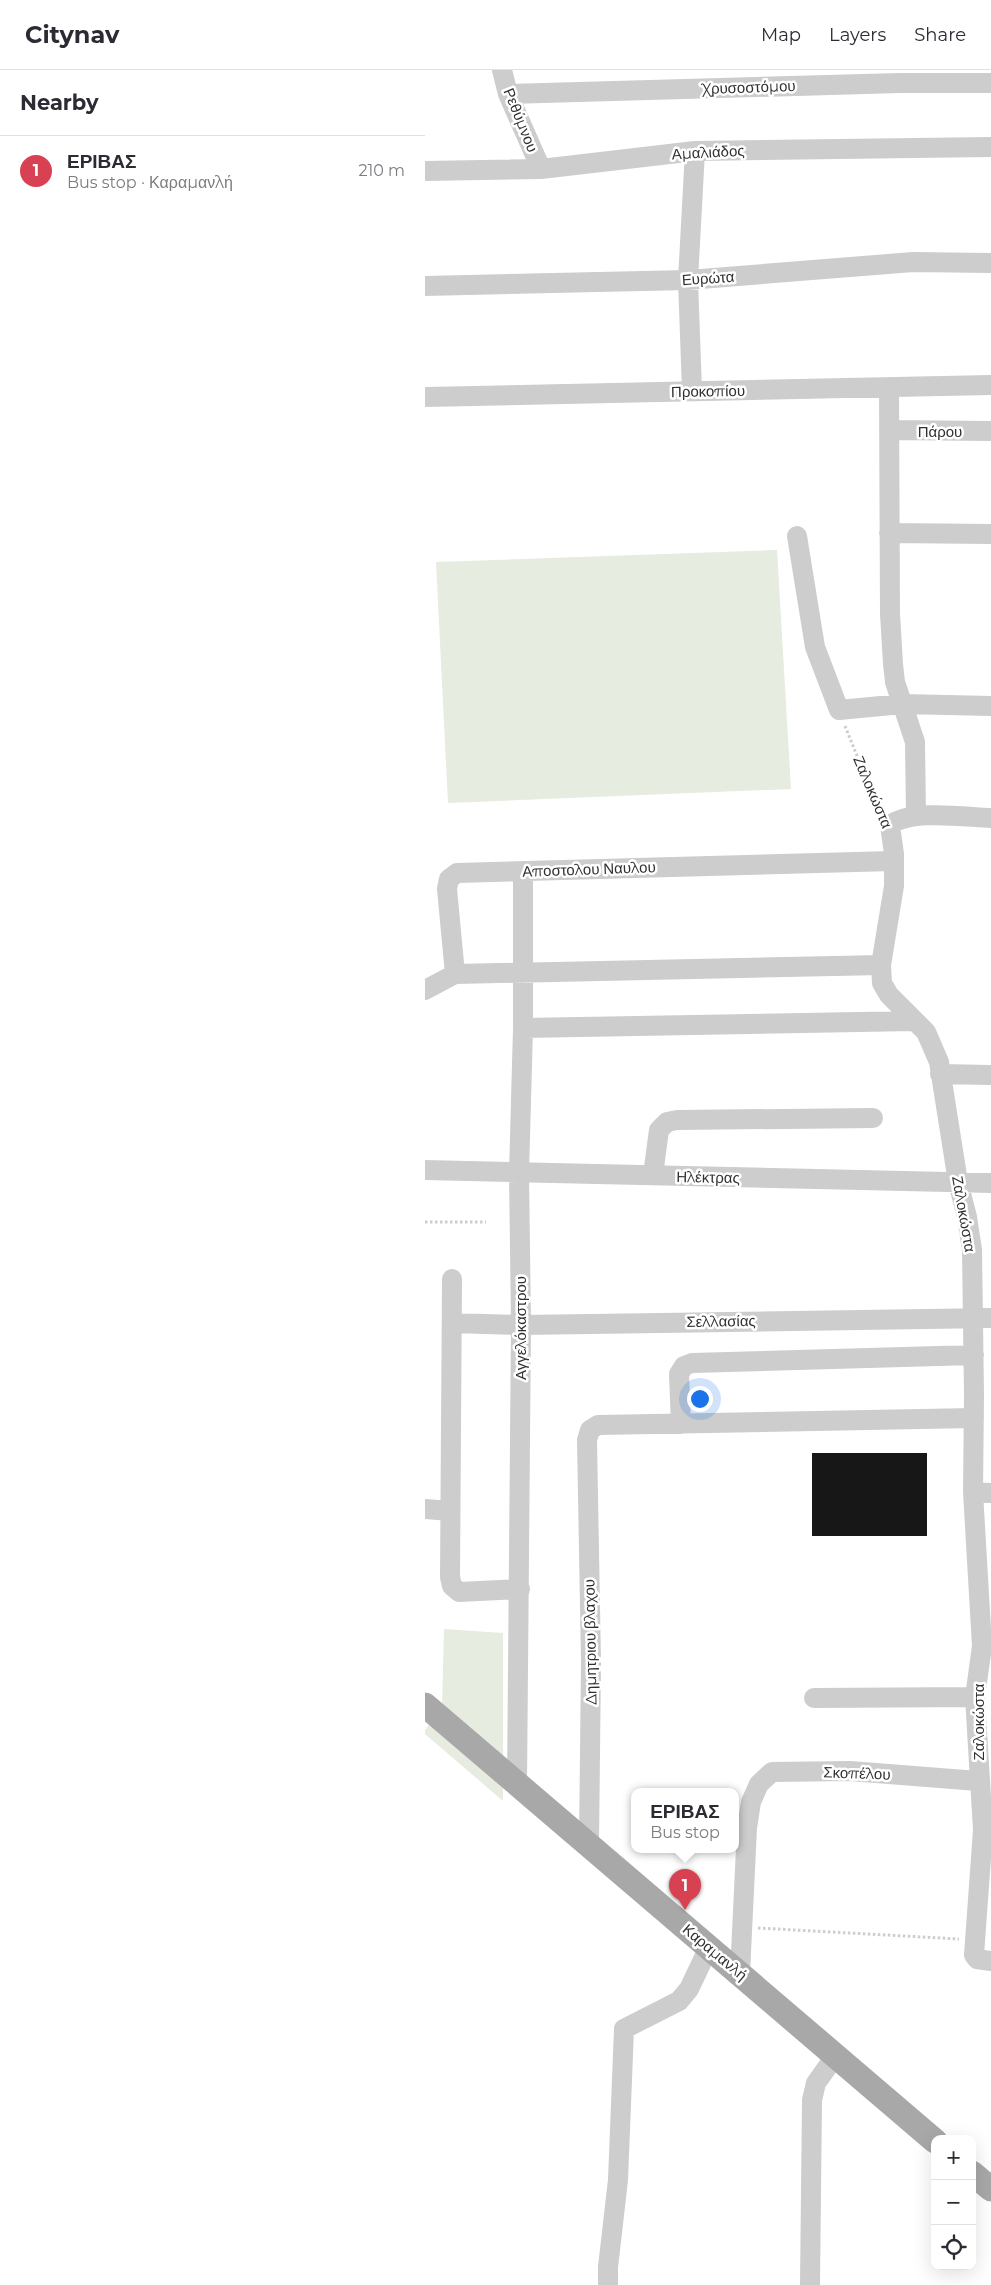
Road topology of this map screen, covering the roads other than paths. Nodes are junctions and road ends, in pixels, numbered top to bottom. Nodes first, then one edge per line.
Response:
1 (502, 70) edge
2 (991, 83) edge
3 (508, 94) junction
4 (991, 147) edge
5 (695, 151) junction
6 (541, 169) junction
7 (425, 171) edge
8 (991, 263) edge
9 (688, 280) junction
10 (425, 286) edge
11 (991, 385) edge
12 (889, 387) junction
13 (692, 391) junction
14 (425, 397) edge
15 (889, 430) junction
16 (991, 431) edge
17 (889, 533) junction
18 (991, 534) edge
19 (797, 536) dead end
20 (902, 704) junction
21 (991, 706) edge
22 (916, 816) junction
23 (991, 818) edge
24 (893, 861) junction
25 (523, 871) junction
26 (881, 965) junction
27 (522, 971) junction
28 (455, 974) junction
29 (425, 990) edge
30 (914, 1021) junction
31 (523, 1028) junction
32 (940, 1074) junction
33 (991, 1075) edge
34 (873, 1118) dead end
35 (425, 1170) edge
36 (519, 1173) junction
37 (653, 1175) junction
38 (958, 1182) junction
39 (991, 1183) edge
40 (452, 1279) dead end
41 (982, 1318) edge
42 (452, 1323) junction
43 (521, 1325) junction
44 (973, 1355) junction
45 (983, 1395) edge
46 (974, 1418) junction
47 (681, 1424) junction
48 (982, 1493) edge
49 (425, 1509) edge
50 (450, 1511) junction
51 (520, 1589) junction
52 (986, 1645) edge
53 (975, 1697) junction
54 (815, 1698) dead end
55 (425, 1705) edge
56 (984, 1756) edge
57 (979, 1781) junction
58 (517, 1784) junction
59 (987, 1831) edge
60 (589, 1844) junction
61 (709, 1947) junction
62 (980, 1953) edge
63 (740, 1973) junction
64 (836, 2056) junction
65 (931, 2138) edge
66 (976, 2177) edge
67 (991, 2190) edge
68 (608, 2285) edge
69 (810, 2285) edge

1 - 3 street, Ρεθύμνου
2 - 3 street, Χρυσοστόμου
3 - 6 street, Ρεθύμνου
4 - 5 street, Αμαλιάδος
5 - 6 street, Αμαλιάδος
5 - 9 street
6 - 7 street, Αμαλιάδος
8 - 9 street, Ευρώτα
9 - 10 street, Ευρώτα
9 - 13 street
11 - 12 street, Προκοπίου
12 - 13 street, Προκοπίου
12 - 15 street, Ζαλοκώστα
13 - 14 street, Προκοπίου
15 - 16 street, Πάρου
15 - 17 street, Ζαλοκώστα
17 - 18 street
17 - 20 street, Ζαλοκώστα
19 - 20 street
20 - 21 street
20 - 22 street, Ζαλοκώστα
22 - 23 street
22 - 24 street, Ζαλοκώστα
24 - 25 street, Αποστολου Ναυλου
24 - 26 street, Ζαλοκώστα
25 - 27 street, Αγγελόκαστρου
25 - 28 street, Αποστολου Ναυλου
26 - 27 street
26 - 30 street, Ζαλοκώστα
27 - 28 street
27 - 31 street, Αγγελόκαστρου
28 - 29 street
30 - 31 street
30 - 32 street, Ζαλοκώστα
31 - 36 street, Αγγελόκαστρου
32 - 33 street
32 - 38 street, Ζαλοκώστα
34 - 37 street
35 - 36 street, Ηλέκτρας
36 - 37 street, Ηλέκτρας
36 - 43 street, Αγγελόκαστρου
37 - 38 street, Ηλέκτρας
38 - 39 street, Ηλέκτρας
38 - 41 street, Ζαλοκώστα
40 - 42 street
41 - 43 street, Σελλασίας
41 - 44 street, Ζαλοκώστα
42 - 43 street, Σελλασίας
42 - 50 street
43 - 51 street, Αγγελόκαστρου
44 - 45 street, Ζαλοκώστα
44 - 47 street
45 - 46 street, Ζαλοκώστα
46 - 47 street
46 - 48 street, Ζαλοκώστα
47 - 60 street, Δημητριου βλαχου
48 - 52 street, Ζαλοκώστα
49 - 50 street
50 - 51 street
51 - 58 street, Αγγελόκαστρου
52 - 53 street, Ζαλοκώστα
53 - 54 street
53 - 56 street, Ζαλοκώστα
55 - 58 main road, Καραμανλή
56 - 57 street, Ζαλοκώστα
57 - 59 street, Ζαλοκώστα
57 - 63 street, Σκοπέλου
58 - 60 main road, Καραμανλή
59 - 62 street, Ζαλοκώστα
60 - 61 main road, Καραμανλή
61 - 63 main road, Καραμανλή
61 - 68 street
63 - 64 main road, Καραμανλή
64 - 65 main road, Καραμανλή
64 - 69 street
66 - 67 main road

